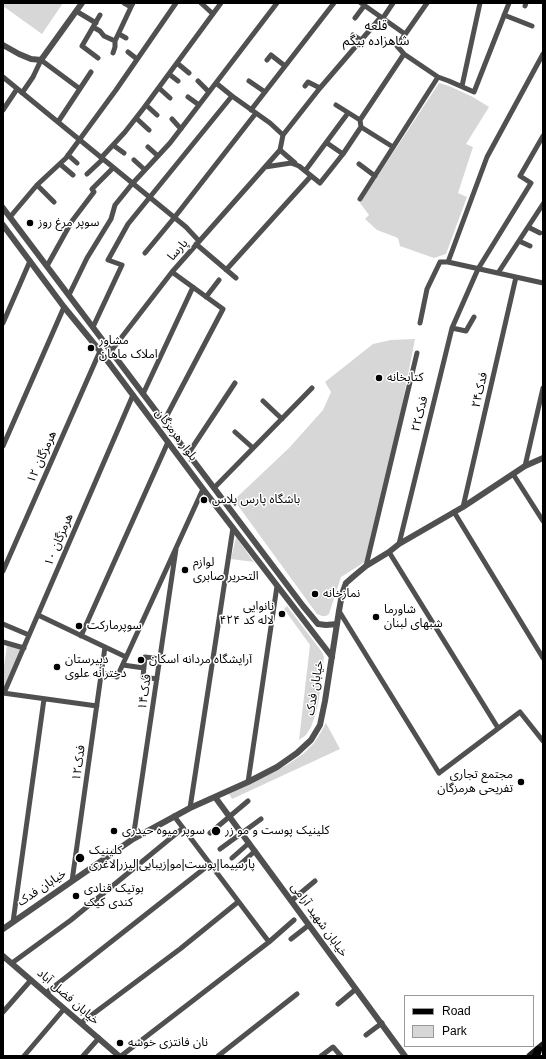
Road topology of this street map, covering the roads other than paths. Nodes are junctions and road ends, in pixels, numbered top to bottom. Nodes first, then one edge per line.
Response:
1 (82, 3) edge
2 (124, 3) edge
3 (176, 3) edge
4 (201, 3) edge
5 (221, 3) edge
6 (277, 3) edge
7 (334, 3) edge
8 (393, 3) edge
9 (427, 3) edge
10 (480, 3) edge
11 (509, 3) edge
12 (362, 4) edge
13 (132, 5) edge
14 (76, 12) junction
15 (213, 14) junction
16 (100, 15) dead end
17 (504, 15) junction
18 (356, 18) dead end
19 (382, 18) junction
20 (94, 25) junction
21 (532, 26) dead end
22 (119, 34) junction
23 (405, 34) junction
24 (353, 35) dead end
25 (126, 38) dead end
26 (361, 40) junction
27 (115, 41) junction
28 (3, 45) edge
29 (128, 52) dead end
30 (113, 53) dead end
31 (404, 54) junction
32 (543, 54) edge
33 (98, 58) dead end
34 (137, 59) junction
35 (40, 60) junction
36 (267, 60) dead end
37 (177, 63) junction
38 (285, 66) junction
39 (92, 72) dead end
40 (189, 73) dead end
41 (169, 74) junction
42 (3, 77) edge
43 (438, 78) junction
44 (249, 80) dead end
45 (178, 81) dead end
46 (198, 81) dead end
47 (216, 83) junction
48 (305, 86) dead end
49 (462, 86) junction
50 (159, 88) junction
51 (320, 88) junction
52 (17, 89) junction
53 (80, 89) junction
54 (209, 92) junction
55 (265, 92) junction
56 (22, 93) junction
57 (232, 96) junction
58 (188, 97) dead end
59 (170, 98) dead end
60 (146, 105) junction
61 (336, 105) dead end
62 (199, 106) junction
63 (3, 110) edge
64 (253, 111) junction
65 (348, 113) junction
66 (157, 115) dead end
67 (136, 118) junction
68 (172, 119) dead end
69 (360, 120) junction
70 (58, 122) junction
71 (361, 127) junction
72 (181, 129) junction
73 (148, 130) dead end
74 (283, 135) junction
75 (543, 136) edge
76 (79, 140) junction
77 (327, 143) junction
78 (113, 145) junction
79 (148, 147) dead end
80 (393, 147) junction
81 (280, 150) junction
82 (124, 153) dead end
83 (343, 154) junction
84 (68, 156) junction
85 (158, 156) junction
86 (102, 159) junction
87 (134, 160) dead end
88 (77, 163) dead end
89 (60, 164) junction
90 (358, 164) dead end
91 (299, 166) junction
92 (265, 167) junction
93 (111, 170) dead end
94 (145, 170) junction
95 (305, 171) junction
96 (87, 174) dead end
97 (73, 175) dead end
98 (311, 176) junction
99 (375, 176) junction
100 (132, 184) junction
101 (37, 185) junction
102 (149, 198) junction
103 (360, 199) dead end
104 (54, 202) dead end
105 (543, 204) edge
106 (3, 208) edge
107 (10, 217) junction
108 (174, 218) junction
109 (3, 225) edge
110 (528, 227) junction
111 (540, 233) dead end
112 (519, 241) junction
113 (198, 242) junction
114 (530, 246) dead end
115 (145, 253) dead end
116 (30, 262) junction
117 (448, 262) junction
118 (47, 266) junction
119 (478, 269) junction
120 (226, 270) junction
121 (172, 272) junction
122 (498, 273) junction
123 (516, 277) junction
124 (236, 278) dead end
125 (219, 280) dead end
126 (543, 283) edge
127 (193, 287) junction
128 (69, 295) junction
129 (206, 297) junction
130 (64, 307) junction
131 (474, 317) dead end
132 (3, 323) edge
133 (420, 323) dead end
134 (93, 327) junction
135 (452, 328) junction
136 (100, 351) junction
137 (111, 351) junction
138 (417, 353) dead end
139 (235, 383) dead end
140 (312, 388) dead end
141 (543, 388) edge
142 (143, 394) junction
143 (133, 395) junction
144 (263, 400) dead end
145 (282, 419) junction
146 (164, 421) junction
147 (235, 432) dead end
148 (168, 442) junction
149 (3, 446) edge
150 (253, 448) junction
151 (188, 454) junction
152 (543, 458) edge
153 (525, 466) junction
154 (513, 474) junction
155 (214, 488) junction
156 (203, 489) junction
157 (463, 507) junction
158 (454, 512) junction
159 (543, 521) edge
160 (233, 528) junction
161 (399, 544) junction
162 (176, 549) junction
163 (389, 552) junction
164 (366, 566) junction
165 (3, 571) edge
166 (277, 586) junction
167 (303, 606) junction
168 (296, 611) junction
169 (339, 611) junction
170 (38, 615) junction
171 (3, 624) edge
172 (337, 624) junction
173 (29, 635) junction
174 (81, 636) junction
175 (3, 644) edge
176 (105, 647) junction
177 (24, 648) junction
178 (126, 657) junction
179 (332, 657) junction
180 (543, 658) edge
181 (160, 659) junction
182 (123, 665) junction
183 (144, 668) junction
184 (102, 673) junction
185 (157, 679) junction
186 (4, 693) edge
187 (44, 699) junction
188 (97, 706) junction
189 (498, 728) junction
190 (543, 741) edge
191 (248, 782) junction
192 (215, 797) junction
193 (248, 801) dead end
194 (190, 808) junction
195 (174, 816) junction
196 (229, 816) junction
197 (261, 819) dead end
198 (183, 828) junction
199 (210, 833) dead end
200 (242, 833) junction
201 (133, 839) junction
202 (249, 843) junction
203 (220, 849) dead end
204 (255, 851) junction
205 (232, 858) dead end
206 (210, 864) junction
207 (236, 868) dead end
208 (72, 881) junction
209 (315, 881) dead end
210 (291, 901) junction
211 (238, 902) junction
212 (294, 920) dead end
213 (13, 922) junction
214 (310, 925) junction
215 (3, 929) edge
216 (291, 939) dead end
217 (269, 942) junction
218 (3, 956) edge
219 (12, 963) junction
220 (31, 980) junction
221 (356, 989) junction
222 (46, 993) junction
223 (297, 994) dead end
224 (338, 1004) dead end
225 (64, 1009) junction
226 (3, 1012) edge
227 (81, 1023) junction
228 (382, 1024) junction
229 (366, 1035) dead end
230 (99, 1038) junction
231 (539, 1050) edge
232 (24, 1056) edge
233 (84, 1056) edge
234 (120, 1056) edge
235 (218, 1056) edge
236 (321, 1056) edge
237 (340, 1056) edge
238 (405, 1056) edge
239 (530, 1056) edge

1 - 14 street
2 - 13 street
3 - 34 street
4 - 15 street
5 - 15 street
6 - 47 street
7 - 38 street
8 - 19 street
9 - 23 street
10 - 49 street
11 - 17 street
12 - 18 street
12 - 19 street
13 - 22 street
14 - 20 street
14 - 35 street
15 - 37 street
16 - 20 street
17 - 21 street
17 - 49 street
19 - 23 street
19 - 26 street
20 - 27 street
20 - 33 street
22 - 25 street
22 - 27 street
23 - 31 street
24 - 26 street
26 - 51 street
27 - 30 street
28 - 35 street
29 - 34 street
31 - 43 street
31 - 69 street
32 - 117 street
34 - 76 street
35 - 53 street
35 - 56 street
36 - 38 street
37 - 40 street
37 - 41 street
38 - 55 street
39 - 53 street
41 - 45 street
41 - 50 street
42 - 52 street
43 - 49 street
43 - 80 street
44 - 55 street
46 - 54 street
47 - 54 street
47 - 57 street
48 - 51 street
50 - 59 street
50 - 60 street
51 - 74 street
52 - 56 street
52 - 63 street
53 - 70 street
54 - 62 street
55 - 64 street
56 - 70 street
57 - 64 street
57 - 102 street
58 - 62 street
60 - 66 street
60 - 67 street
61 - 65 street
62 - 72 street
64 - 74 street
64 - 108 street
65 - 69 street
65 - 77 street
67 - 73 street
67 - 78 street
68 - 72 street
69 - 71 street
70 - 76 street
71 - 80 street
71 - 83 street
72 - 85 street
74 - 81 street
75 - 119 street, فدک۲۲
76 - 84 street
76 - 86 street
77 - 83 street
77 - 95 street
78 - 82 street
78 - 86 street
79 - 85 street
80 - 99 street
81 - 91 street
81 - 92 street, پارسا
83 - 98 street
84 - 88 street
84 - 89 street
85 - 94 street
86 - 96 street
86 - 100 street
87 - 94 street
89 - 97 street
89 - 101 street
90 - 99 street
91 - 92 street
91 - 95 street
92 - 113 street, پارسا
93 - 118 street
94 - 100 street
95 - 98 street
98 - 120 street
99 - 103 street
100 - 102 street
100 - 128 street
101 - 104 street
101 - 107 street
102 - 108 street
102 - 134 street
105 - 110 street
106 - 107 street, بلوار هرمزگان
107 - 118 street, بلوار هرمزگان
108 - 113 street
108 - 115 street
109 - 116 street, بلوار هرمزگان
110 - 111 street
110 - 112 street
112 - 114 street
112 - 122 street
113 - 120 street
113 - 121 street, پارسا
116 - 130 street, بلوار هرمزگان
116 - 132 street
117 - 119 street
117 - 133 street
118 - 128 street, بلوار هرمزگان
119 - 122 street
119 - 135 street, فدک۲۲
120 - 124 street
121 - 127 street
121 - 137 street, پارسا
122 - 123 street
123 - 126 street
123 - 157 street, فدک۲۴
125 - 129 street
127 - 129 street
127 - 142 street
128 - 134 street, بلوار هرمزگان
129 - 146 street
130 - 136 street, بلوار هرمزگان
130 - 149 street
131 - 135 street
134 - 137 street, بلوار هرمزگان
135 - 161 street, فدک۲۲
136 - 143 street, بلوار هرمزگان
136 - 165 street, هرمزگان ۱۲
137 - 142 street, بلوار هرمزگان
138 - 164 street
139 - 151 street
140 - 145 street
141 - 153 street
142 - 146 street, بلوار هرمزگان
143 - 148 street, بلوار هرمزگان
143 - 170 street, هرمزگان ۱۰
144 - 145 street
145 - 150 street
146 - 151 street, بلوار هرمزگان
147 - 150 street
148 - 156 street, بلوار هرمزگان
148 - 174 street
150 - 155 street
151 - 155 street, بلوار هرمزگان
152 - 153 street, خیابان فدک
153 - 154 street, خیابان فدک
154 - 157 street, خیابان فدک
154 - 159 street
155 - 167 street, بلوار هرمزگان
156 - 160 street, بلوار هرمزگان
156 - 162 street
157 - 158 street, خیابان فدک
158 - 161 street, خیابان فدک
158 - 180 street
160 - 166 street, بلوار هرمزگان
160 - 194 street
161 - 163 street, خیابان فدک
162 - 178 street
162 - 181 street, فدک۱۴
163 - 164 street, خیابان فدک
163 - 189 street
164 - 169 street, خیابان فدک
166 - 168 street, بلوار هرمزگان
166 - 191 street
167 - 168 street
167 - 172 street, بلوار هرمزگان
168 - 179 street, بلوار هرمزگان
169 - 172 street, خیابان فدک
169 - 189 street
170 - 173 street, هرمزگان ۱۰
170 - 174 street
171 - 173 street
172 - 179 street, خیابان فدک
173 - 177 street, هرمزگان ۱۰
174 - 176 street
175 - 177 street
176 - 178 street
176 - 184 street, فدک۱۲
177 - 186 street, هرمزگان ۱۰
178 - 182 street
179 - 191 street, خیابان فدک
181 - 183 street
181 - 185 street, فدک۱۴
182 - 183 street
182 - 184 street
183 - 185 street
184 - 188 street, فدک۱۲
185 - 201 street, فدک۱۴
186 - 187 street
187 - 188 street
187 - 213 street
188 - 208 street, فدک۱۲
189 - 190 street
191 - 192 street, خیابان فدک
192 - 194 street, خیابان فدک
192 - 196 street, خیابان شهید آرامی
193 - 196 street
194 - 195 street, خیابان فدک
195 - 198 street
195 - 201 street, خیابان فدک
196 - 199 street
196 - 200 street, خیابان شهید آرامی
197 - 200 street
198 - 206 street
198 - 219 street
200 - 202 street, خیابان شهید آرامی
200 - 203 street
201 - 208 street, خیابان فدک
202 - 204 street, خیابان شهید آرامی
202 - 205 street
204 - 207 street
204 - 210 street, خیابان شهید آرامی
206 - 211 street
206 - 222 street
208 - 213 street, خیابان فدک
209 - 210 street
210 - 214 street, خیابان شهید آرامی
211 - 217 street
211 - 227 street
212 - 217 street
213 - 215 street, خیابان فدک
214 - 216 street
214 - 221 street, خیابان شهید آرامی
217 - 234 street
218 - 219 street, خیابان فضل آباد
219 - 220 street, خیابان فضل آباد
220 - 222 street, خیابان فضل آباد
220 - 226 street
221 - 224 street
221 - 228 street, خیابان شهید آرامی
222 - 225 street, خیابان فضل آباد
223 - 235 street
225 - 227 street, خیابان فضل آباد
225 - 232 street
227 - 230 street, خیابان فضل آباد
228 - 229 street
228 - 238 street, خیابان شهید آرامی
230 - 233 street
230 - 234 street, خیابان فضل آباد
231 - 239 main road
236 - 237 street

